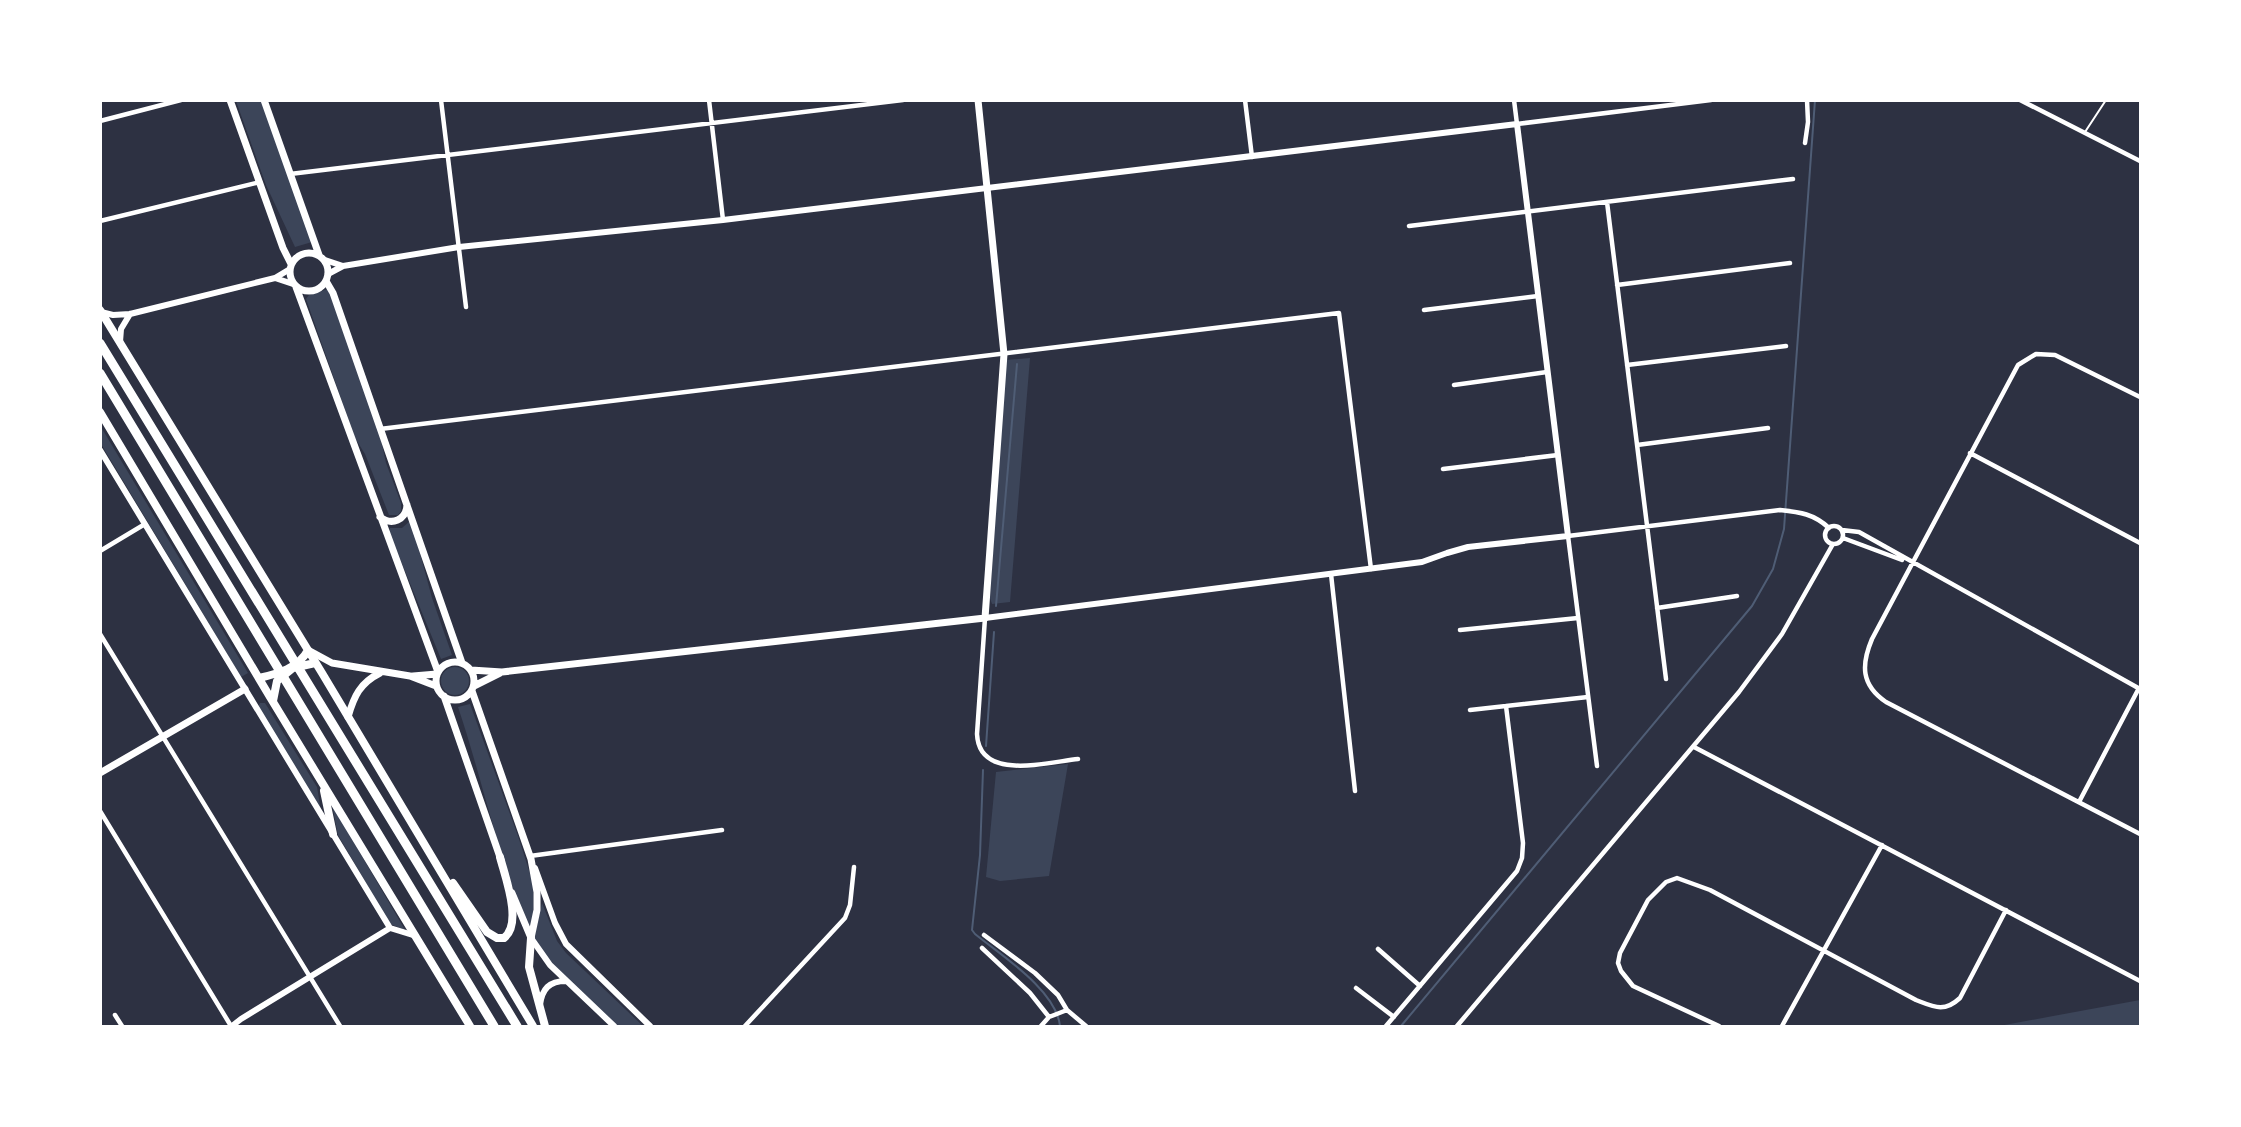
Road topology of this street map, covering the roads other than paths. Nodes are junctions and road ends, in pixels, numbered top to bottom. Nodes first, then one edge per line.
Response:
1 (182, 100) edge
2 (230, 100) edge
3 (264, 100) edge
4 (441, 100) edge
5 (709, 100) edge
6 (903, 100) edge
7 (978, 100) edge
8 (1245, 100) edge
9 (1514, 100) edge
10 (1711, 100) edge
11 (1807, 100) edge
12 (2020, 100) edge
13 (2106, 100) edge
14 (100, 121) edge
15 (712, 124) junction
16 (1517, 124) junction
17 (2085, 132) junction
18 (1805, 143) dead end
19 (448, 155) junction
20 (1252, 157) junction
21 (2140, 160) edge
22 (290, 174) junction
23 (1793, 179) dead end
24 (260, 182) junction
25 (988, 188) junction
26 (1607, 202) junction
27 (1528, 212) junction
28 (723, 220) junction
29 (100, 221) edge
30 (1409, 226) dead end
31 (459, 247) junction
32 (322, 258) junction
33 (1790, 263) dead end
34 (290, 266) junction
35 (343, 266) junction
36 (275, 278) junction
37 (327, 278) junction
38 (295, 285) junction
39 (1617, 285) junction
40 (1538, 296) junction
41 (466, 307) dead end
42 (1424, 310) dead end
43 (101, 311) edge
44 (130, 314) junction
45 (120, 342) junction
46 (100, 343) edge
47 (1786, 346) dead end
48 (1004, 354) junction
49 (1627, 365) junction
50 (1547, 372) junction
51 (100, 373) edge
52 (1454, 385) dead end
53 (2140, 397) edge
54 (100, 412) edge
55 (100, 419) edge
56 (1768, 428) dead end
57 (380, 429) junction
58 (112, 431) junction
59 (1637, 445) junction
60 (100, 450) edge
61 (1970, 453) junction
62 (1558, 455) junction
63 (1443, 469) dead end
64 (407, 505) junction
65 (380, 516) junction
66 (145, 524) junction
67 (1647, 526) junction
68 (1829, 528) junction
69 (1842, 530) junction
70 (1568, 536) junction
71 (1843, 538) junction
72 (2140, 543) edge
73 (1833, 544) junction
74 (100, 551) edge
75 (1913, 564) junction
76 (1371, 569) junction
77 (1331, 574) junction
78 (1737, 596) dead end
79 (1657, 608) junction
80 (985, 618) junction
81 (1578, 618) junction
82 (1460, 630) dead end
83 (100, 634) edge
84 (308, 650) junction
85 (315, 663) junction
86 (462, 663) junction
87 (471, 670) junction
88 (381, 672) junction
89 (502, 672) junction
90 (438, 673) junction
91 (410, 676) junction
92 (259, 678) junction
93 (1666, 679) dead end
94 (436, 686) junction
95 (244, 688) junction
96 (473, 688) junction
97 (2140, 688) edge
98 (444, 696) junction
99 (1588, 697) junction
100 (273, 701) junction
101 (1506, 706) junction
102 (1470, 710) dead end
103 (348, 717) junction
104 (163, 735) junction
105 (1694, 747) junction
106 (1078, 759) dead end
107 (1597, 766) dead end
108 (100, 773) edge
109 (323, 784) junction
110 (1355, 791) dead end
111 (2079, 802) junction
112 (100, 811) edge
113 (722, 830) dead end
114 (333, 834) junction
115 (2140, 834) edge
116 (1882, 845) junction
117 (500, 857) junction
118 (531, 857) junction
119 (854, 867) dead end
120 (441, 872) junction
121 (2006, 910) junction
122 (390, 928) junction
123 (984, 935) dead end
124 (416, 936) junction
125 (531, 938) junction
126 (982, 948) dead end
127 (1378, 949) dead end
128 (1825, 950) junction
129 (310, 976) junction
130 (566, 981) junction
131 (2140, 981) edge
132 (1420, 986) junction
133 (1356, 988) dead end
134 (539, 1008) junction
135 (1066, 1011) junction
136 (115, 1016) dead end
137 (1050, 1017) junction
138 (1394, 1017) junction
139 (122, 1026) edge
140 (232, 1026) edge
141 (340, 1026) edge
142 (471, 1026) edge
143 (494, 1026) edge
144 (517, 1026) edge
145 (533, 1026) edge
146 (545, 1026) edge
147 (614, 1026) edge
148 (650, 1026) edge
149 (745, 1026) edge
150 (1041, 1026) edge
151 (1086, 1026) edge
152 (1386, 1026) edge
153 (1457, 1026) edge
154 (1719, 1026) edge
155 (1782, 1026) edge

1 - 14 street
2 - 24 main road
3 - 22 main road
4 - 19 street
5 - 15 street
6 - 15 street
7 - 25 main road
8 - 20 street
9 - 16 street
10 - 16 street
11 - 18 street
12 - 17 street
13 - 17 lane
15 - 19 street
15 - 28 street
16 - 20 street
16 - 27 street
17 - 21 street
19 - 22 street
19 - 31 street
20 - 25 street
22 - 32 main road
23 - 26 street
24 - 29 street
24 - 34 main road
25 - 28 street
25 - 48 main road
26 - 27 street
26 - 39 street
27 - 30 street
27 - 40 street
28 - 31 street
31 - 35 street
31 - 41 street
32 - 34 main road
32 - 35 street
32 - 37 main road
33 - 39 street
34 - 36 street
34 - 38 main road
35 - 37 street
36 - 38 street
36 - 44 street
37 - 38 main road
37 - 57 main road
38 - 65 main road
39 - 49 street
40 - 42 street
40 - 50 street
43 - 44 street
43 - 45 main road
44 - 45 street
45 - 84 main road
46 - 144 highway
47 - 49 street
48 - 57 street
48 - 76 street
48 - 80 main road
49 - 59 street
50 - 52 street
50 - 62 street
51 - 143 highway
53 - 61 street
54 - 58 main road
55 - 58 main road
56 - 59 street
57 - 64 main road
58 - 92 main road
59 - 67 street
60 - 66 street
61 - 72 street
61 - 75 street
62 - 63 street
62 - 70 street
64 - 65 main road
64 - 86 main road
65 - 90 main road
66 - 74 street
66 - 95 street
67 - 68 street
67 - 70 street
67 - 79 street
68 - 69 street
68 - 73 street
69 - 71 street
69 - 75 street
70 - 76 street
70 - 81 street
71 - 73 street
71 - 75 street
73 - 105 street
75 - 97 street
75 - 111 street
76 - 77 street
77 - 80 street
77 - 110 street
78 - 79 street
79 - 93 street
80 - 89 main road
80 - 106 street
81 - 82 street
81 - 99 street
83 - 104 street
84 - 85 main road
84 - 88 main road
84 - 92 main road
85 - 100 main road
85 - 103 main road
86 - 87 main road
86 - 90 main road
87 - 89 main road
87 - 96 main road
88 - 91 main road
88 - 103 main road
89 - 96 main road
90 - 91 main road
90 - 94 main road
91 - 94 main road
92 - 100 main road
94 - 98 main road
95 - 104 main road
95 - 114 street
96 - 98 main road
96 - 118 main road
97 - 111 street
98 - 117 main road
99 - 101 street
99 - 107 street
100 - 109 main road
101 - 102 street
101 - 132 street
103 - 120 main road
104 - 108 main road
104 - 129 street
105 - 116 street
105 - 153 street
109 - 114 main road
109 - 124 main road
111 - 115 street
112 - 140 street
113 - 118 street
114 - 122 street
116 - 121 street
116 - 128 street
117 - 120 main road
117 - 125 main road
118 - 125 main road
118 - 148 street
119 - 149 street
120 - 145 main road
121 - 128 street
121 - 131 street
122 - 124 street
122 - 129 street
123 - 135 street
124 - 142 main road
125 - 130 street
125 - 134 main road
126 - 137 street
127 - 132 street
128 - 154 street
128 - 155 street
129 - 140 street
129 - 141 street
130 - 134 street
130 - 147 street
132 - 138 street
133 - 138 street
134 - 146 main road
135 - 137 street
135 - 151 street
136 - 139 street
137 - 150 street
138 - 152 street

